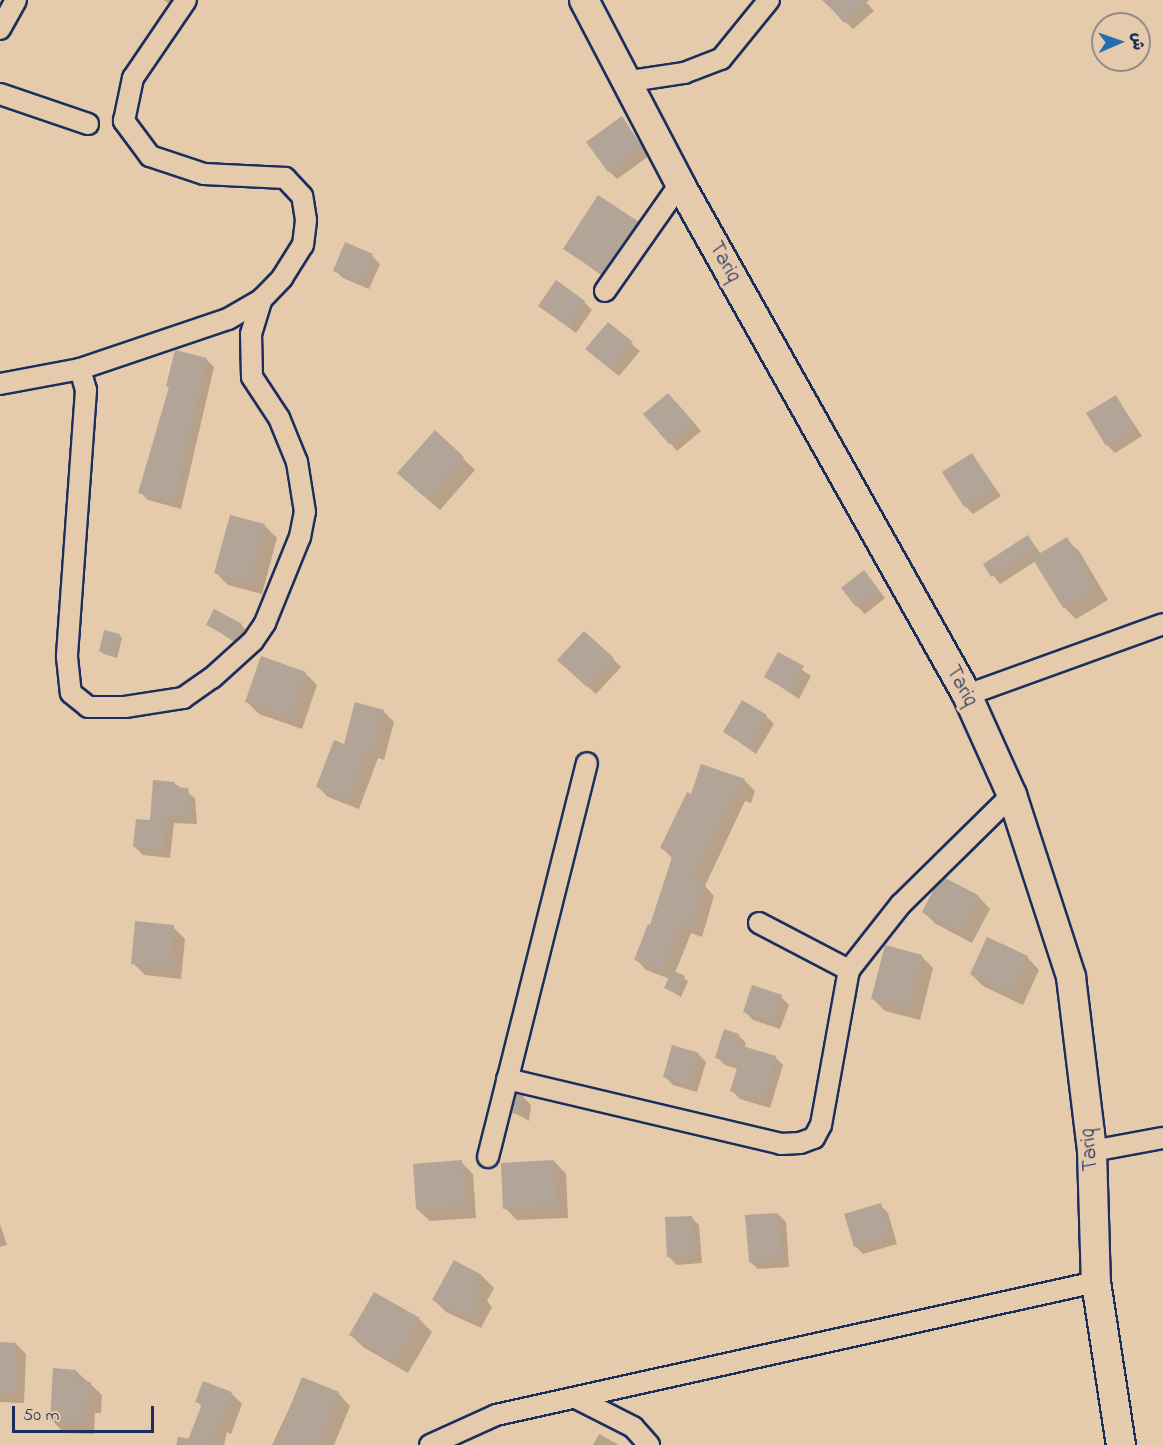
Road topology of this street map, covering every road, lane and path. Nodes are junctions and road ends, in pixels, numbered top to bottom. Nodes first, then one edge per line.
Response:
1 (16, 0) edge
2 (186, 0) edge
3 (584, 0) edge
4 (769, 0) edge
5 (0, 30) edge
6 (624, 82) junction
7 (0, 94) edge
8 (88, 124) dead end
9 (680, 184) junction
10 (605, 291) dead end
11 (262, 299) junction
12 (80, 369) junction
13 (0, 384) edge
14 (1163, 624) edge
15 (967, 695) junction
16 (587, 763) dead end
17 (1012, 795) junction
18 (759, 923) dead end
19 (849, 970) junction
20 (507, 1079) junction
21 (1163, 1138) edge
22 (1092, 1151) junction
23 (488, 1157) dead end
24 (1096, 1282) junction
25 (578, 1399) junction
26 (430, 1445) edge
27 (649, 1445) edge
28 (1121, 1445) edge

1 - 5 street
2 - 11 street
3 - 6 main road, Tariq
4 - 6 street
6 - 9 main road, Tariq
7 - 8 street
9 - 10 street
9 - 15 main road, Tariq
11 - 12 street
11 - 12 street
12 - 13 street
14 - 15 street
15 - 17 main road, Tariq
16 - 20 street
17 - 19 street
17 - 22 main road, Tariq
18 - 19 street
19 - 20 street
20 - 23 street
21 - 22 street
22 - 24 main road, Tariq
24 - 25 street
24 - 28 main road, Tariq
25 - 26 street
25 - 27 street

